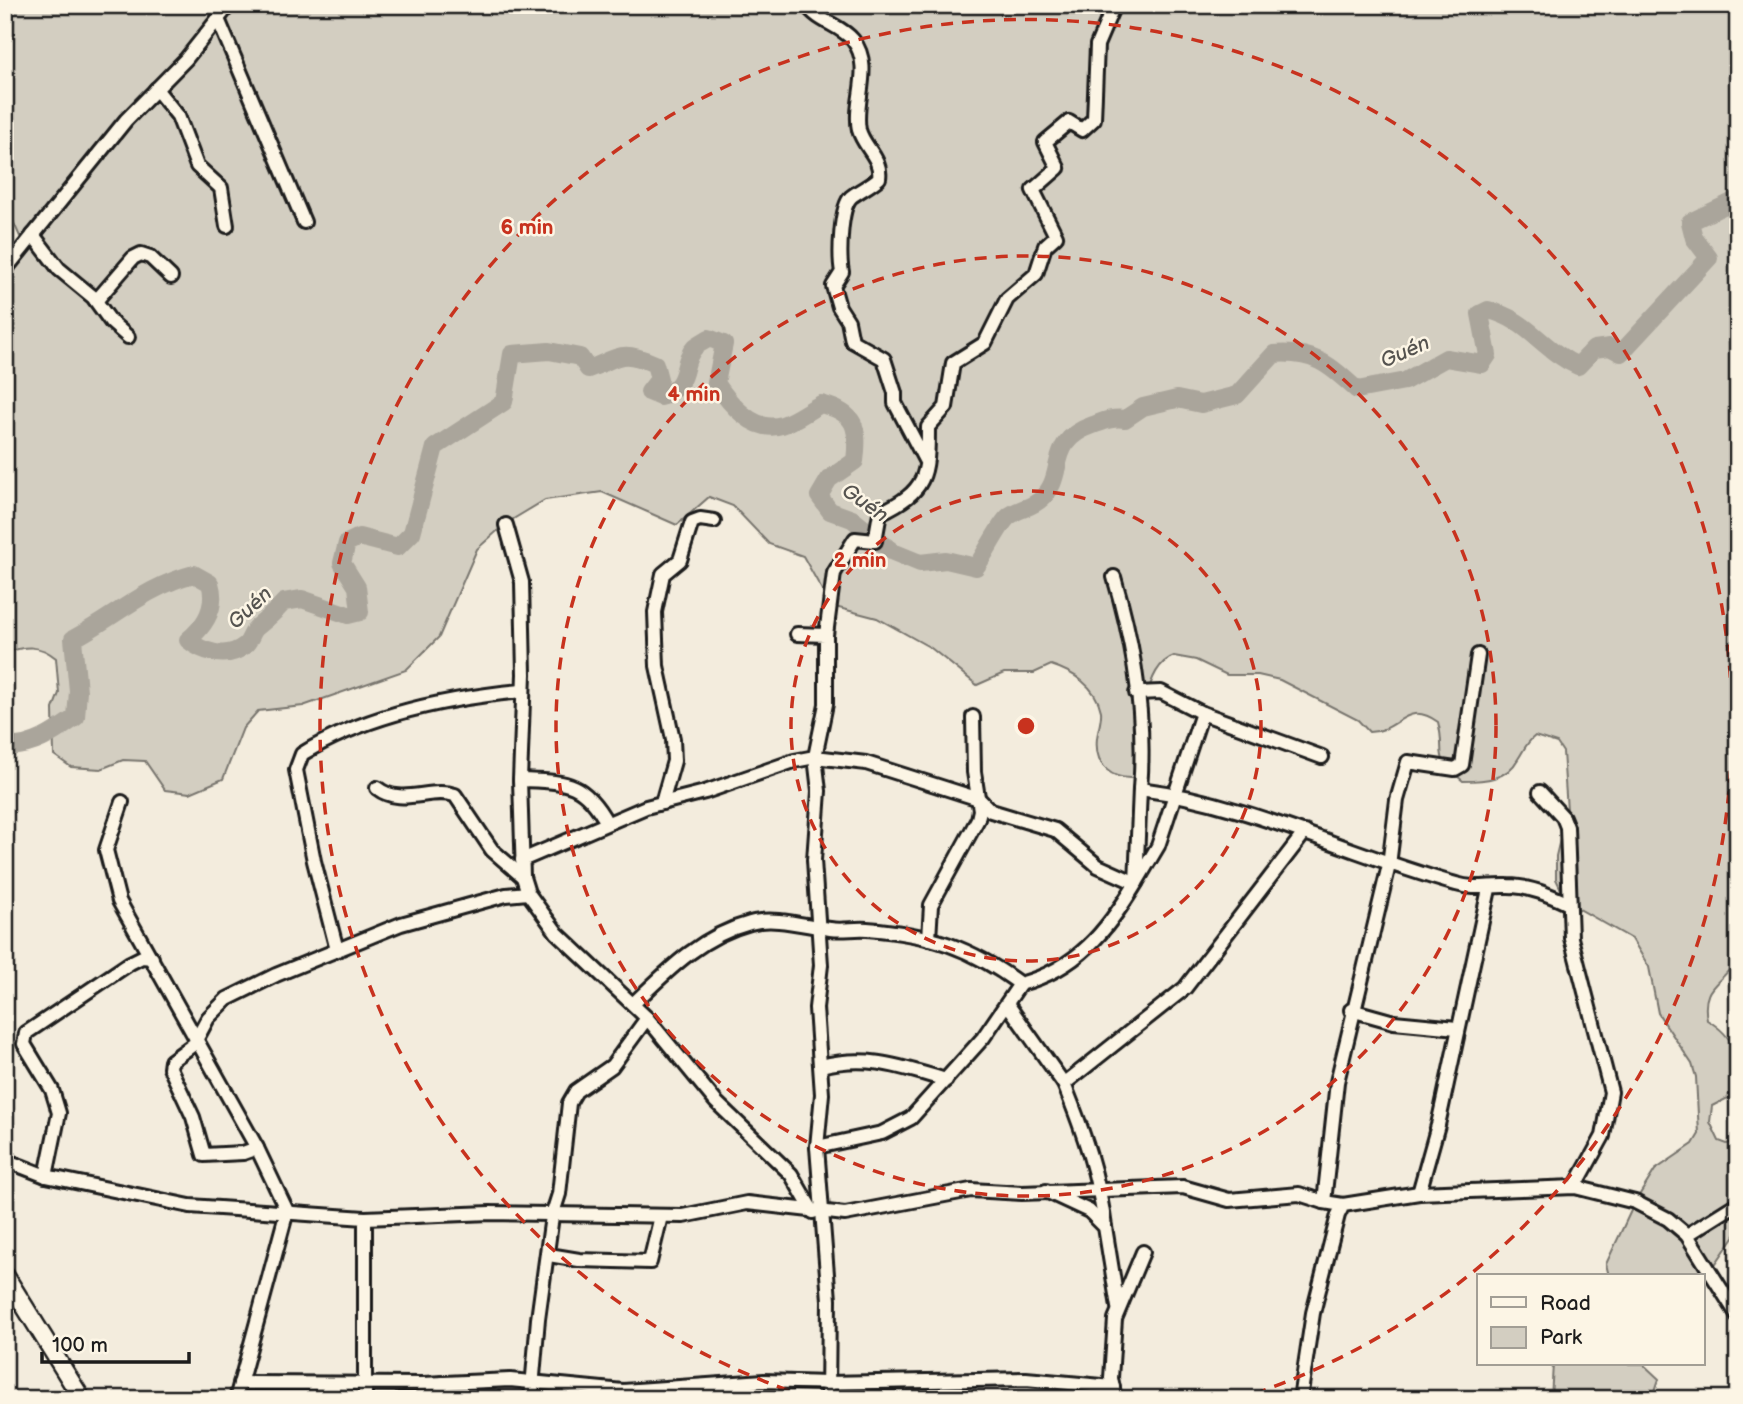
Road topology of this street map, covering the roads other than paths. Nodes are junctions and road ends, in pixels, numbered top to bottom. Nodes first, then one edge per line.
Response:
1 (229, 5) edge
2 (807, 5) edge
3 (1114, 5) edge
4 (218, 19) junction
5 (156, 89) junction
6 (304, 222) dead end
7 (227, 226) dead end
8 (33, 235) junction
9 (5, 270) edge
10 (171, 277) dead end
11 (96, 300) junction
12 (128, 337) dead end
13 (928, 467) junction
14 (714, 521) dead end
15 (506, 525) dead end
16 (1114, 577) dead end
17 (797, 634) dead end
18 (826, 635) junction
19 (1478, 655) dead end
20 (523, 691) junction
21 (1136, 693) junction
22 (1202, 713) junction
23 (973, 717) dead end
24 (815, 757) junction
25 (1322, 757) dead end
26 (520, 780) junction
27 (377, 788) dead end
28 (1140, 789) junction
29 (1539, 792) dead end
30 (1174, 794) junction
31 (979, 799) junction
32 (122, 802) dead end
33 (662, 803) junction
34 (607, 823) junction
35 (1305, 832) junction
36 (522, 860) junction
37 (1389, 865) junction
38 (523, 877) junction
39 (1136, 883) junction
40 (1489, 889) junction
41 (528, 893) junction
42 (1569, 904) junction
43 (818, 927) junction
44 (929, 939) junction
45 (337, 950) junction
46 (152, 958) junction
47 (1020, 984) junction
48 (633, 1004) junction
49 (1009, 1005) junction
50 (1351, 1010) junction
51 (647, 1018) junction
52 (1457, 1028) junction
53 (196, 1037) junction
54 (821, 1066) junction
55 (946, 1080) junction
56 (1064, 1084) junction
57 (257, 1147) junction
58 (817, 1147) junction
59 (5, 1160) edge
60 (46, 1176) junction
61 (1575, 1187) junction
62 (1101, 1190) junction
63 (1046, 1191) junction
64 (1419, 1193) junction
65 (1324, 1202) junction
66 (1738, 1203) edge
67 (1343, 1205) junction
68 (287, 1211) junction
69 (818, 1213) junction
70 (552, 1216) junction
71 (661, 1216) junction
72 (365, 1219) junction
73 (1105, 1227) junction
74 (1686, 1235) junction
75 (1143, 1252) dead end
76 (549, 1255) junction
77 (5, 1275) edge
78 (1118, 1307) junction
79 (1738, 1316) edge
80 (531, 1381) junction
81 (443, 1382) junction
82 (240, 1383) junction
83 (827, 1383) junction
84 (273, 1384) junction
85 (365, 1384) junction
86 (1114, 1393) edge
87 (82, 1399) edge
88 (236, 1399) edge
89 (272, 1399) edge
90 (365, 1399) edge
91 (443, 1399) edge
92 (531, 1399) edge
93 (828, 1399) edge
94 (1300, 1399) edge

1 - 4 street
2 - 13 street
3 - 13 street
4 - 5 street
4 - 6 street
5 - 7 street
5 - 8 street
8 - 9 street
8 - 11 street
10 - 11 street
11 - 12 street
13 - 18 street
14 - 33 street
15 - 20 street
16 - 21 street
17 - 18 street
18 - 24 street
19 - 37 street
20 - 26 street
20 - 45 street
21 - 22 street
21 - 28 street
22 - 25 street
22 - 30 street
23 - 31 street
24 - 31 street
24 - 33 street
24 - 43 street
26 - 34 street
26 - 36 street
27 - 38 street
28 - 30 street
28 - 39 street
29 - 42 street
30 - 35 street
30 - 39 street
31 - 39 street
31 - 44 street
32 - 46 street
33 - 34 street
34 - 36 street
35 - 37 street
35 - 56 street
36 - 38 street
37 - 40 street
37 - 50 street
38 - 41 street
39 - 47 street
40 - 42 street
40 - 52 street
41 - 45 street
41 - 48 street
42 - 61 street
43 - 44 street
43 - 48 street
43 - 54 street
44 - 47 street
45 - 53 street
46 - 53 street
46 - 60 street
47 - 49 street
48 - 51 street
49 - 55 street
49 - 56 street
50 - 52 street
50 - 65 street
51 - 69 street
51 - 70 street
52 - 64 street
53 - 57 street
53 - 57 street
54 - 55 street
54 - 58 street
55 - 58 street
56 - 62 street
57 - 68 street
58 - 69 street
59 - 60 street
60 - 68 street
61 - 64 street
61 - 74 street
62 - 63 street
62 - 65 street
62 - 73 street
63 - 69 street
63 - 73 street
64 - 67 street
65 - 67 street
66 - 74 street
67 - 94 street
68 - 72 street
68 - 82 street
69 - 71 street
69 - 83 street
70 - 71 street
70 - 72 street
70 - 76 street
71 - 76 street
72 - 85 street
73 - 78 street
74 - 79 street
75 - 78 street
76 - 80 street
77 - 87 main road
78 - 86 street
80 - 81 street
80 - 83 street
80 - 92 street
81 - 85 street
81 - 91 street
82 - 84 street
82 - 88 street
83 - 86 street
83 - 93 street
84 - 85 street
84 - 89 street
85 - 90 street

